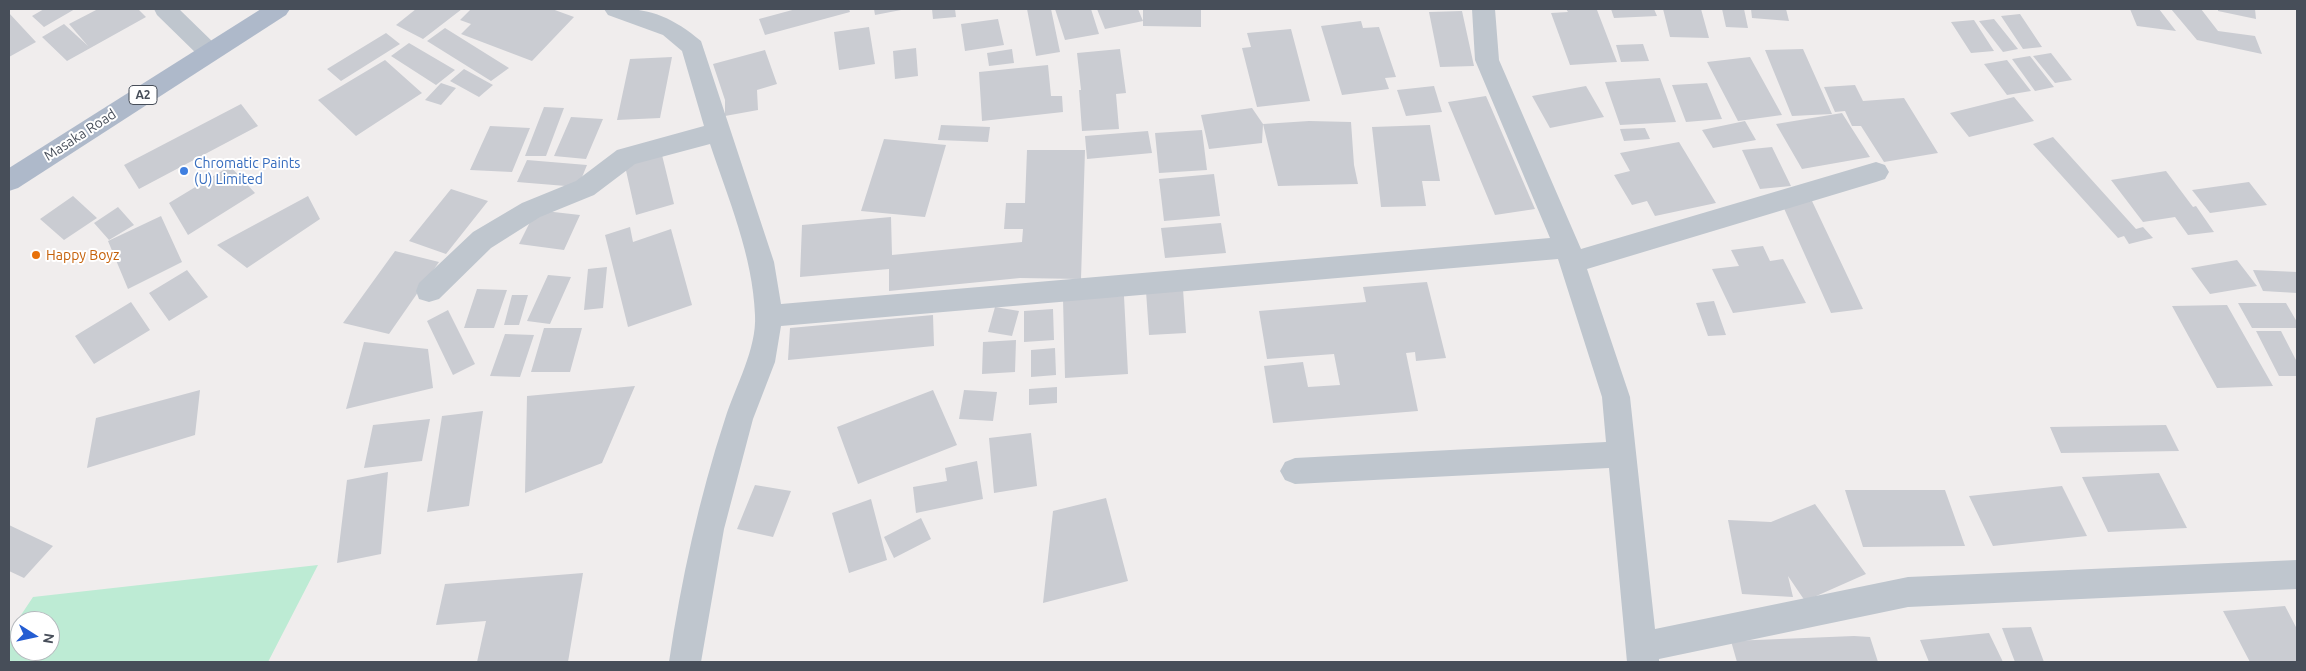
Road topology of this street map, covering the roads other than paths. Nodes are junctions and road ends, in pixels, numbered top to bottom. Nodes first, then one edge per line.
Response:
1 (165, 9) edge
2 (278, 9) edge
3 (616, 9) edge
4 (1484, 9) edge
5 (210, 52) junction
6 (718, 132) junction
7 (1876, 172) dead end
8 (9, 181) edge
9 (1570, 255) junction
10 (429, 291) dead end
11 (769, 316) junction
12 (1622, 454) junction
13 (1295, 471) dead end
14 (2297, 575) edge
15 (1642, 655) edge
16 (685, 662) edge

1 - 5 street
2 - 5 main road, Masaka Road / A2
3 - 6 street
4 - 9 street
5 - 8 main road, Masaka Road / A2
6 - 10 street
6 - 11 street
7 - 9 street
9 - 11 street
9 - 12 street
11 - 16 street
12 - 13 street
12 - 15 street
14 - 15 street

